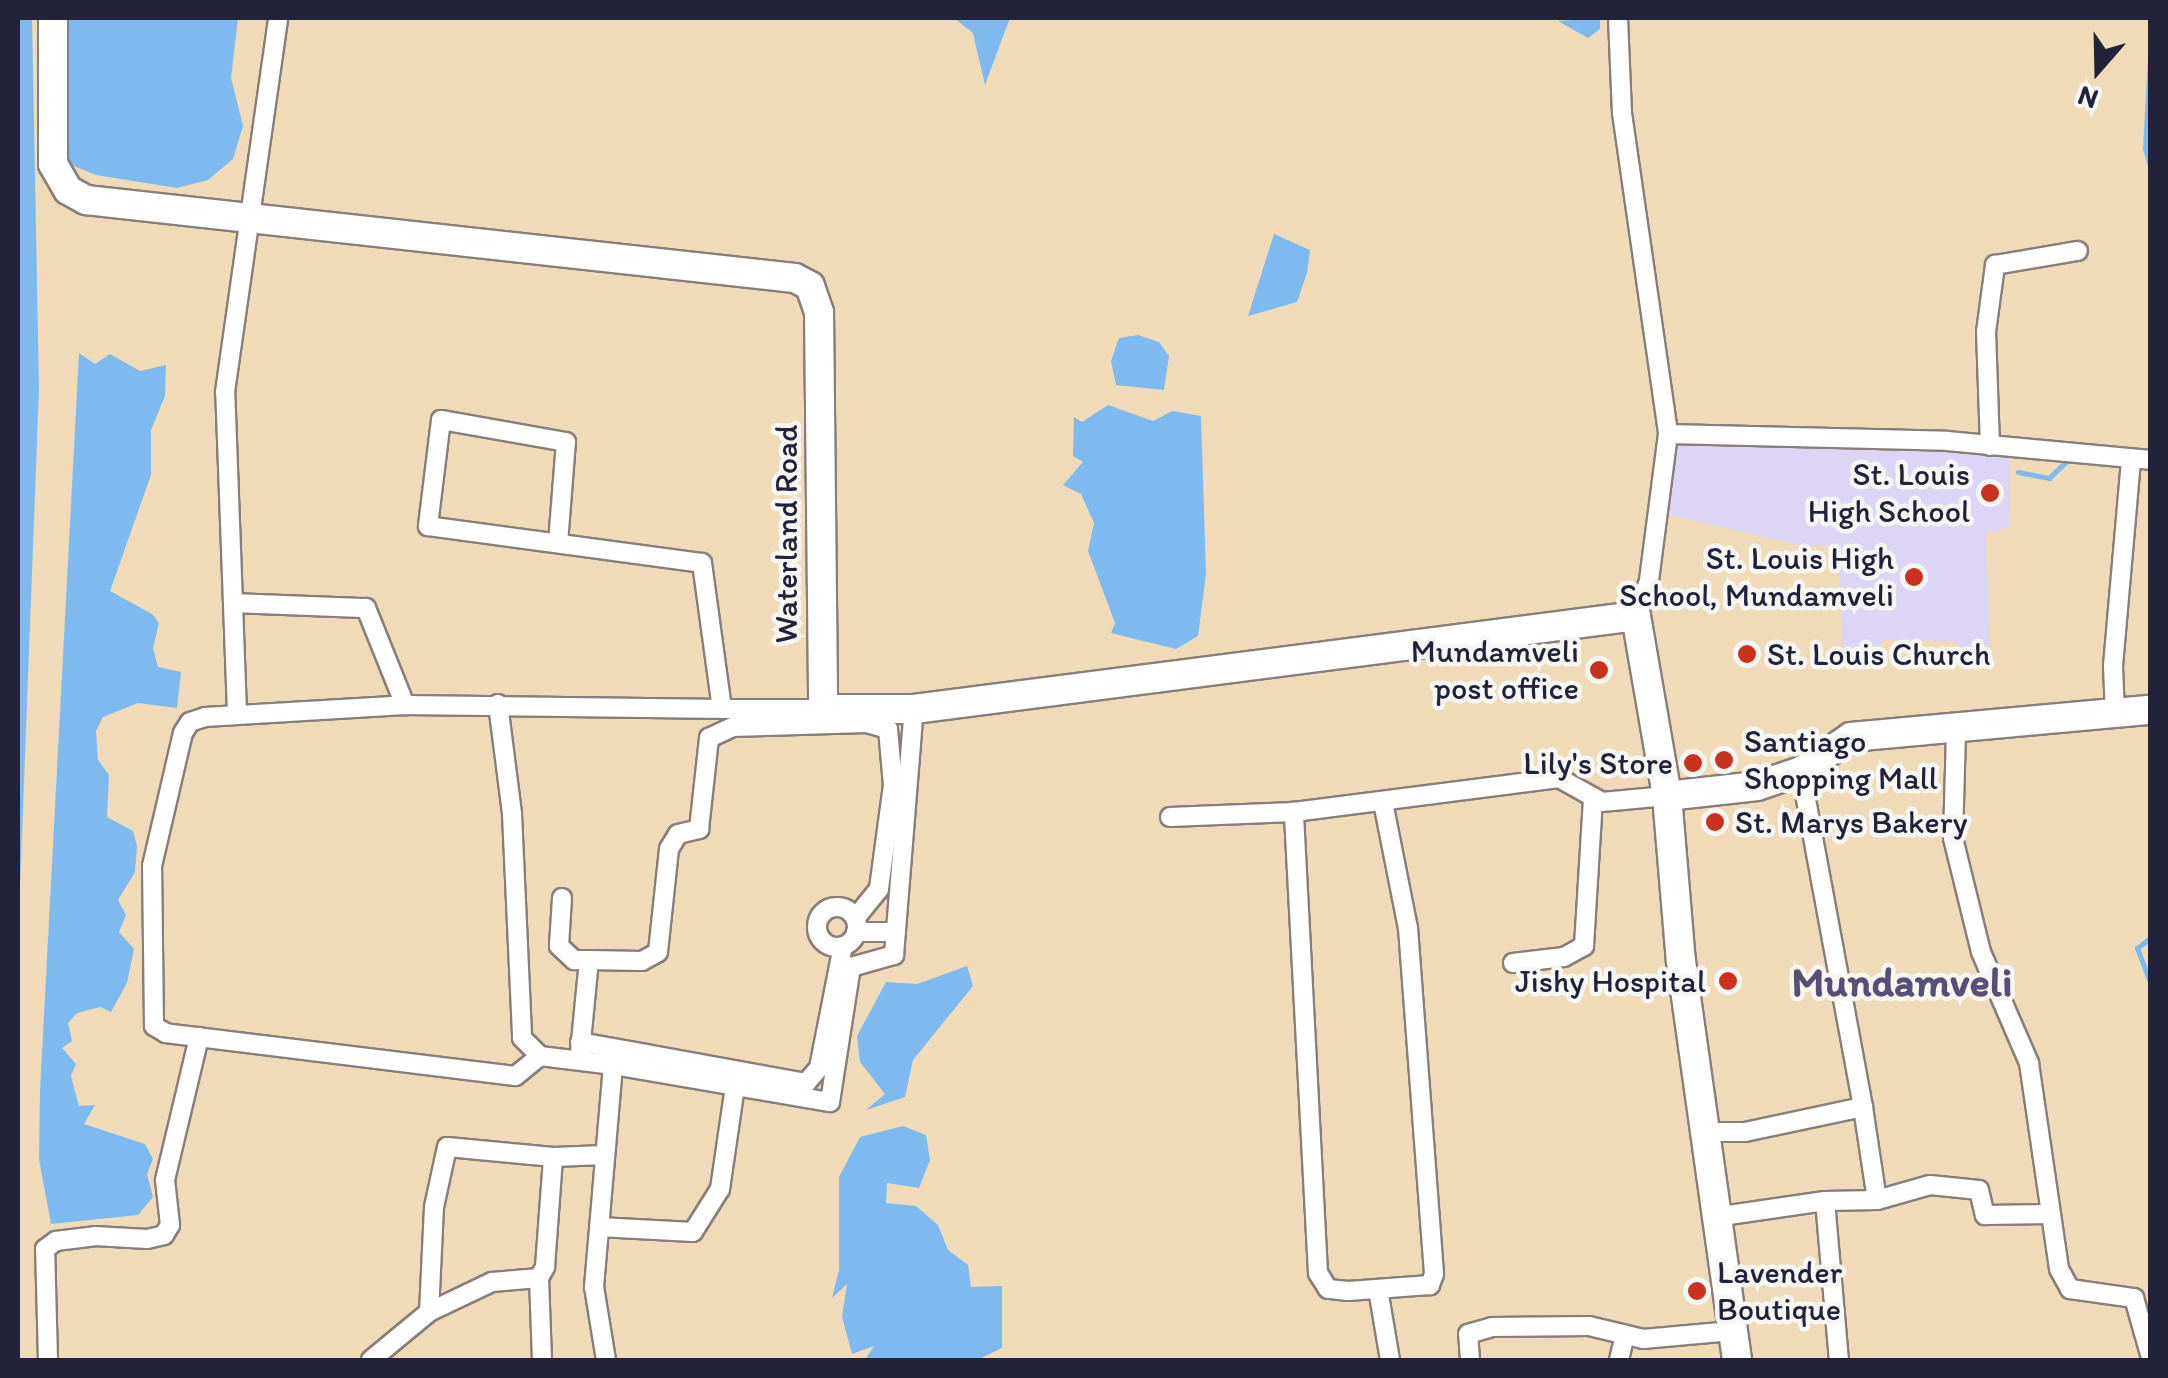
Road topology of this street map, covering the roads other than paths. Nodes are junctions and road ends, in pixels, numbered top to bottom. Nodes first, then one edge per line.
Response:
1 (53, 18) edge
2 (278, 18) edge
3 (1618, 18) edge
4 (252, 217) junction
5 (2078, 251) dead end
6 (1668, 434) junction
7 (1990, 446) junction
8 (2131, 459) junction
9 (2150, 460) edge
10 (558, 544) junction
11 (234, 603) junction
12 (1636, 616) junction
13 (498, 704) junction
14 (405, 705) junction
15 (722, 709) junction
16 (822, 709) junction
17 (914, 710) junction
18 (2150, 710) edge
19 (236, 713) junction
20 (2115, 714) junction
21 (1956, 732) junction
22 (1801, 772) junction
23 (1666, 796) junction
24 (1593, 797) junction
25 (1382, 802) junction
26 (1294, 812) junction
27 (1170, 818) dead end
28 (562, 898) dead end
29 (851, 932) junction
30 (896, 932) junction
31 (589, 960) junction
32 (1513, 963) dead end
33 (199, 1037) junction
34 (580, 1052) junction
35 (540, 1056) junction
36 (613, 1065) junction
37 (735, 1086) junction
38 (1863, 1107) junction
39 (1704, 1132) junction
40 (605, 1155) junction
41 (553, 1157) junction
42 (1877, 1200) junction
43 (1825, 1201) junction
44 (2051, 1214) junction
45 (1715, 1217) junction
46 (598, 1227) junction
47 (539, 1278) junction
48 (1378, 1289) junction
49 (429, 1312) junction
50 (1732, 1330) junction
51 (1625, 1335) junction
52 (2150, 1354) edge
53 (48, 1360) edge
54 (370, 1360) edge
55 (542, 1360) edge
56 (606, 1360) edge
57 (1390, 1360) edge
58 (1470, 1360) edge
59 (1619, 1360) edge
60 (1737, 1360) edge
61 (1839, 1360) edge

1 - 4 main road, Waterland Road
2 - 4 street
3 - 6 street
4 - 11 street
4 - 16 main road, Waterland Road
5 - 7 street
6 - 7 street
6 - 12 street
7 - 8 street
8 - 9 street
8 - 20 street
10 - 10 street
10 - 15 street
11 - 14 street
11 - 19 street
12 - 17 main road
12 - 23 main road
13 - 14 street
13 - 15 street
13 - 35 street
14 - 19 street
15 - 16 street
16 - 17 main road
17 - 30 street
18 - 20 main road
19 - 33 street
20 - 21 main road
21 - 22 main road
21 - 44 street
22 - 23 main road
22 - 38 street
23 - 24 street
23 - 39 main road
24 - 25 street
24 - 32 street
25 - 26 street
25 - 48 street
26 - 27 street
26 - 48 street
28 - 31 street
29 - 30 street
29 - 31 street
29 - 34 street
30 - 37 street
31 - 34 street
33 - 35 street
33 - 53 street
34 - 35 street
34 - 36 street
36 - 37 street
36 - 40 street
37 - 46 street
38 - 39 street
38 - 42 street
39 - 45 main road
40 - 41 street
40 - 46 street
41 - 47 street
41 - 49 street
42 - 43 street
42 - 44 street
43 - 45 street
43 - 61 street
44 - 52 street
45 - 50 main road
46 - 56 street
47 - 49 street
47 - 55 street
48 - 57 street
49 - 54 street
50 - 51 street
50 - 60 main road
51 - 58 street
51 - 59 street

